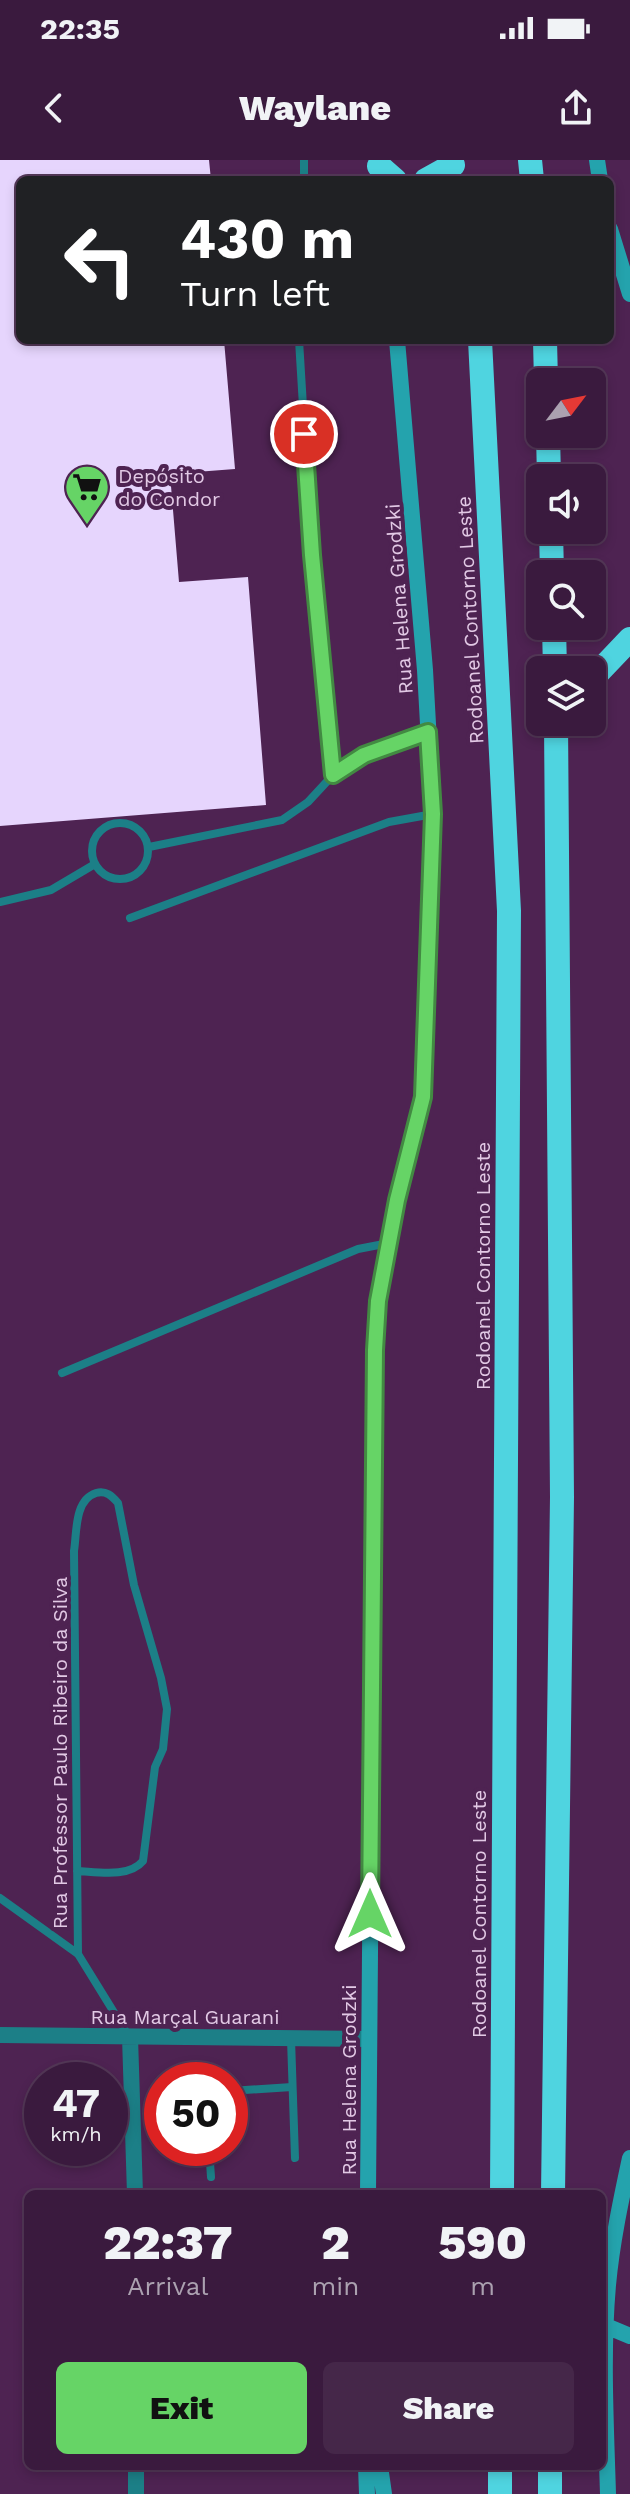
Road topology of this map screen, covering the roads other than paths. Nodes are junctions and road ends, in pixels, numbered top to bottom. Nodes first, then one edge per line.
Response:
1 (456, 169) edge
2 (437, 176) edge
3 (614, 242) edge
4 (630, 294) edge
5 (299, 344) edge
6 (397, 344) edge
7 (480, 344) edge
8 (545, 344) edge
9 (546, 368) edge
10 (628, 645) edge
11 (606, 666) edge
12 (428, 732) junction
13 (556, 736) edge
14 (569, 736) edge
15 (333, 775) junction
16 (433, 814) junction
17 (149, 847) junction
18 (95, 864) junction
19 (559, 887) junction
20 (0, 902) edge
21 (130, 918) dead end
22 (390, 1243) junction
23 (62, 1373) dead end
24 (77, 1871) junction
25 (0, 1898) edge
26 (78, 1954) junction
27 (0, 2035) edge
28 (130, 2037) junction
29 (291, 2038) junction
30 (369, 2039) junction
31 (292, 2087) junction
32 (248, 2090) edge
33 (295, 2158) dead end
34 (630, 2158) edge
35 (210, 2166) edge
36 (211, 2177) dead end
37 (135, 2190) edge
38 (368, 2190) edge
39 (502, 2190) edge
40 (553, 2190) edge
41 (606, 2326) junction
42 (630, 2336) edge
43 (136, 2470) edge
44 (366, 2470) edge
45 (381, 2470) edge
46 (500, 2470) edge
47 (550, 2470) edge
48 (136, 2494) edge
49 (367, 2494) edge
50 (384, 2494) edge
51 (500, 2494) edge
52 (550, 2494) edge
53 (608, 2494) edge

1 - 2 highway
3 - 4 main road
5 - 15 lane
6 - 12 main road, Rua Helena Grodzki
7 - 39 highway, Rodoanel Contorno Leste
8 - 9 highway
10 - 11 highway
12 - 15 lane
12 - 16 main road, Rua Helena Grodzki
13 - 19 highway
14 - 19 highway
15 - 17 lane
16 - 21 lane
16 - 22 main road, Rua Helena Grodzki
17 - 18 lane
17 - 18 lane
18 - 20 lane
19 - 40 highway
22 - 23 lane
22 - 30 main road, Rua Helena Grodzki
24 - 24 lane, Rua Professor Paulo Ribeiro da Silva
24 - 26 lane, Rua Professor Paulo Ribeiro da Silva
25 - 26 lane
26 - 28 lane
27 - 28 street, Rua Marçal Guarani
28 - 29 street, Rua Marçal Guarani
28 - 37 street
29 - 30 street, Rua Marçal Guarani
29 - 31 lane
30 - 38 main road, Rua Helena Grodzki
31 - 32 lane
31 - 33 lane
34 - 41 main road
35 - 36 lane
41 - 42 main road
41 - 53 main road
43 - 48 street
44 - 49 main road
45 - 50 main road
46 - 51 highway
47 - 52 highway

